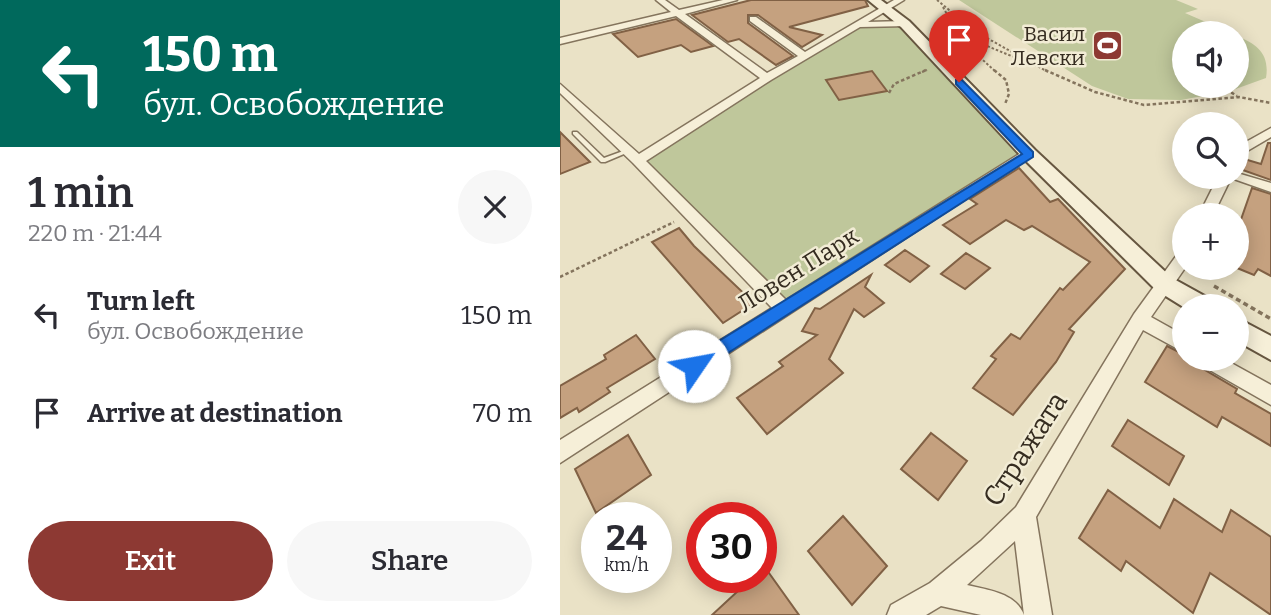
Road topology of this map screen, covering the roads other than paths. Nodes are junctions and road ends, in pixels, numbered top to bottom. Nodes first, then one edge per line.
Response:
1 (660, 0) edge
2 (733, 0) edge
3 (887, 3) edge
4 (678, 13) junction
5 (753, 19) dead end
6 (860, 24) junction
7 (905, 24) junction
8 (560, 41) edge
9 (805, 57) junction
10 (767, 78) junction
11 (560, 87) edge
12 (1271, 132) edge
13 (575, 133) dead end
14 (1249, 146) edge
15 (633, 155) junction
16 (1029, 155) junction
17 (1249, 181) edge
18 (1271, 188) edge
19 (1172, 273) edge
20 (1164, 284) junction
21 (1181, 294) edge
22 (783, 308) junction
23 (1140, 319) junction
24 (1249, 335) edge
25 (1172, 337) edge
26 (1271, 349) edge
27 (1228, 371) edge
28 (1271, 396) edge
29 (560, 452) edge
30 (1024, 515) junction
31 (939, 592) junction
32 (901, 615) edge
33 (1011, 615) edge
34 (1038, 615) edge

1 - 4 street
2 - 4 street
3 - 6 street
3 - 7 main road
4 - 8 street
4 - 10 street
5 - 9 street
6 - 7 street
6 - 9 street
7 - 16 main road
9 - 10 street
10 - 15 street
11 - 15 street
12 - 14 street
13 - 15 lane
15 - 22 street
16 - 20 main road
16 - 22 street, Ловен Парк
17 - 18 street
19 - 20 street, Стражата
20 - 21 main road
20 - 23 street, Стражата
22 - 29 street, Ловен Парк
23 - 25 street
23 - 30 street, Стражата
24 - 26 main road
27 - 28 street
30 - 31 street, Стражата
30 - 34 street
31 - 32 street, Стражата
31 - 33 street

